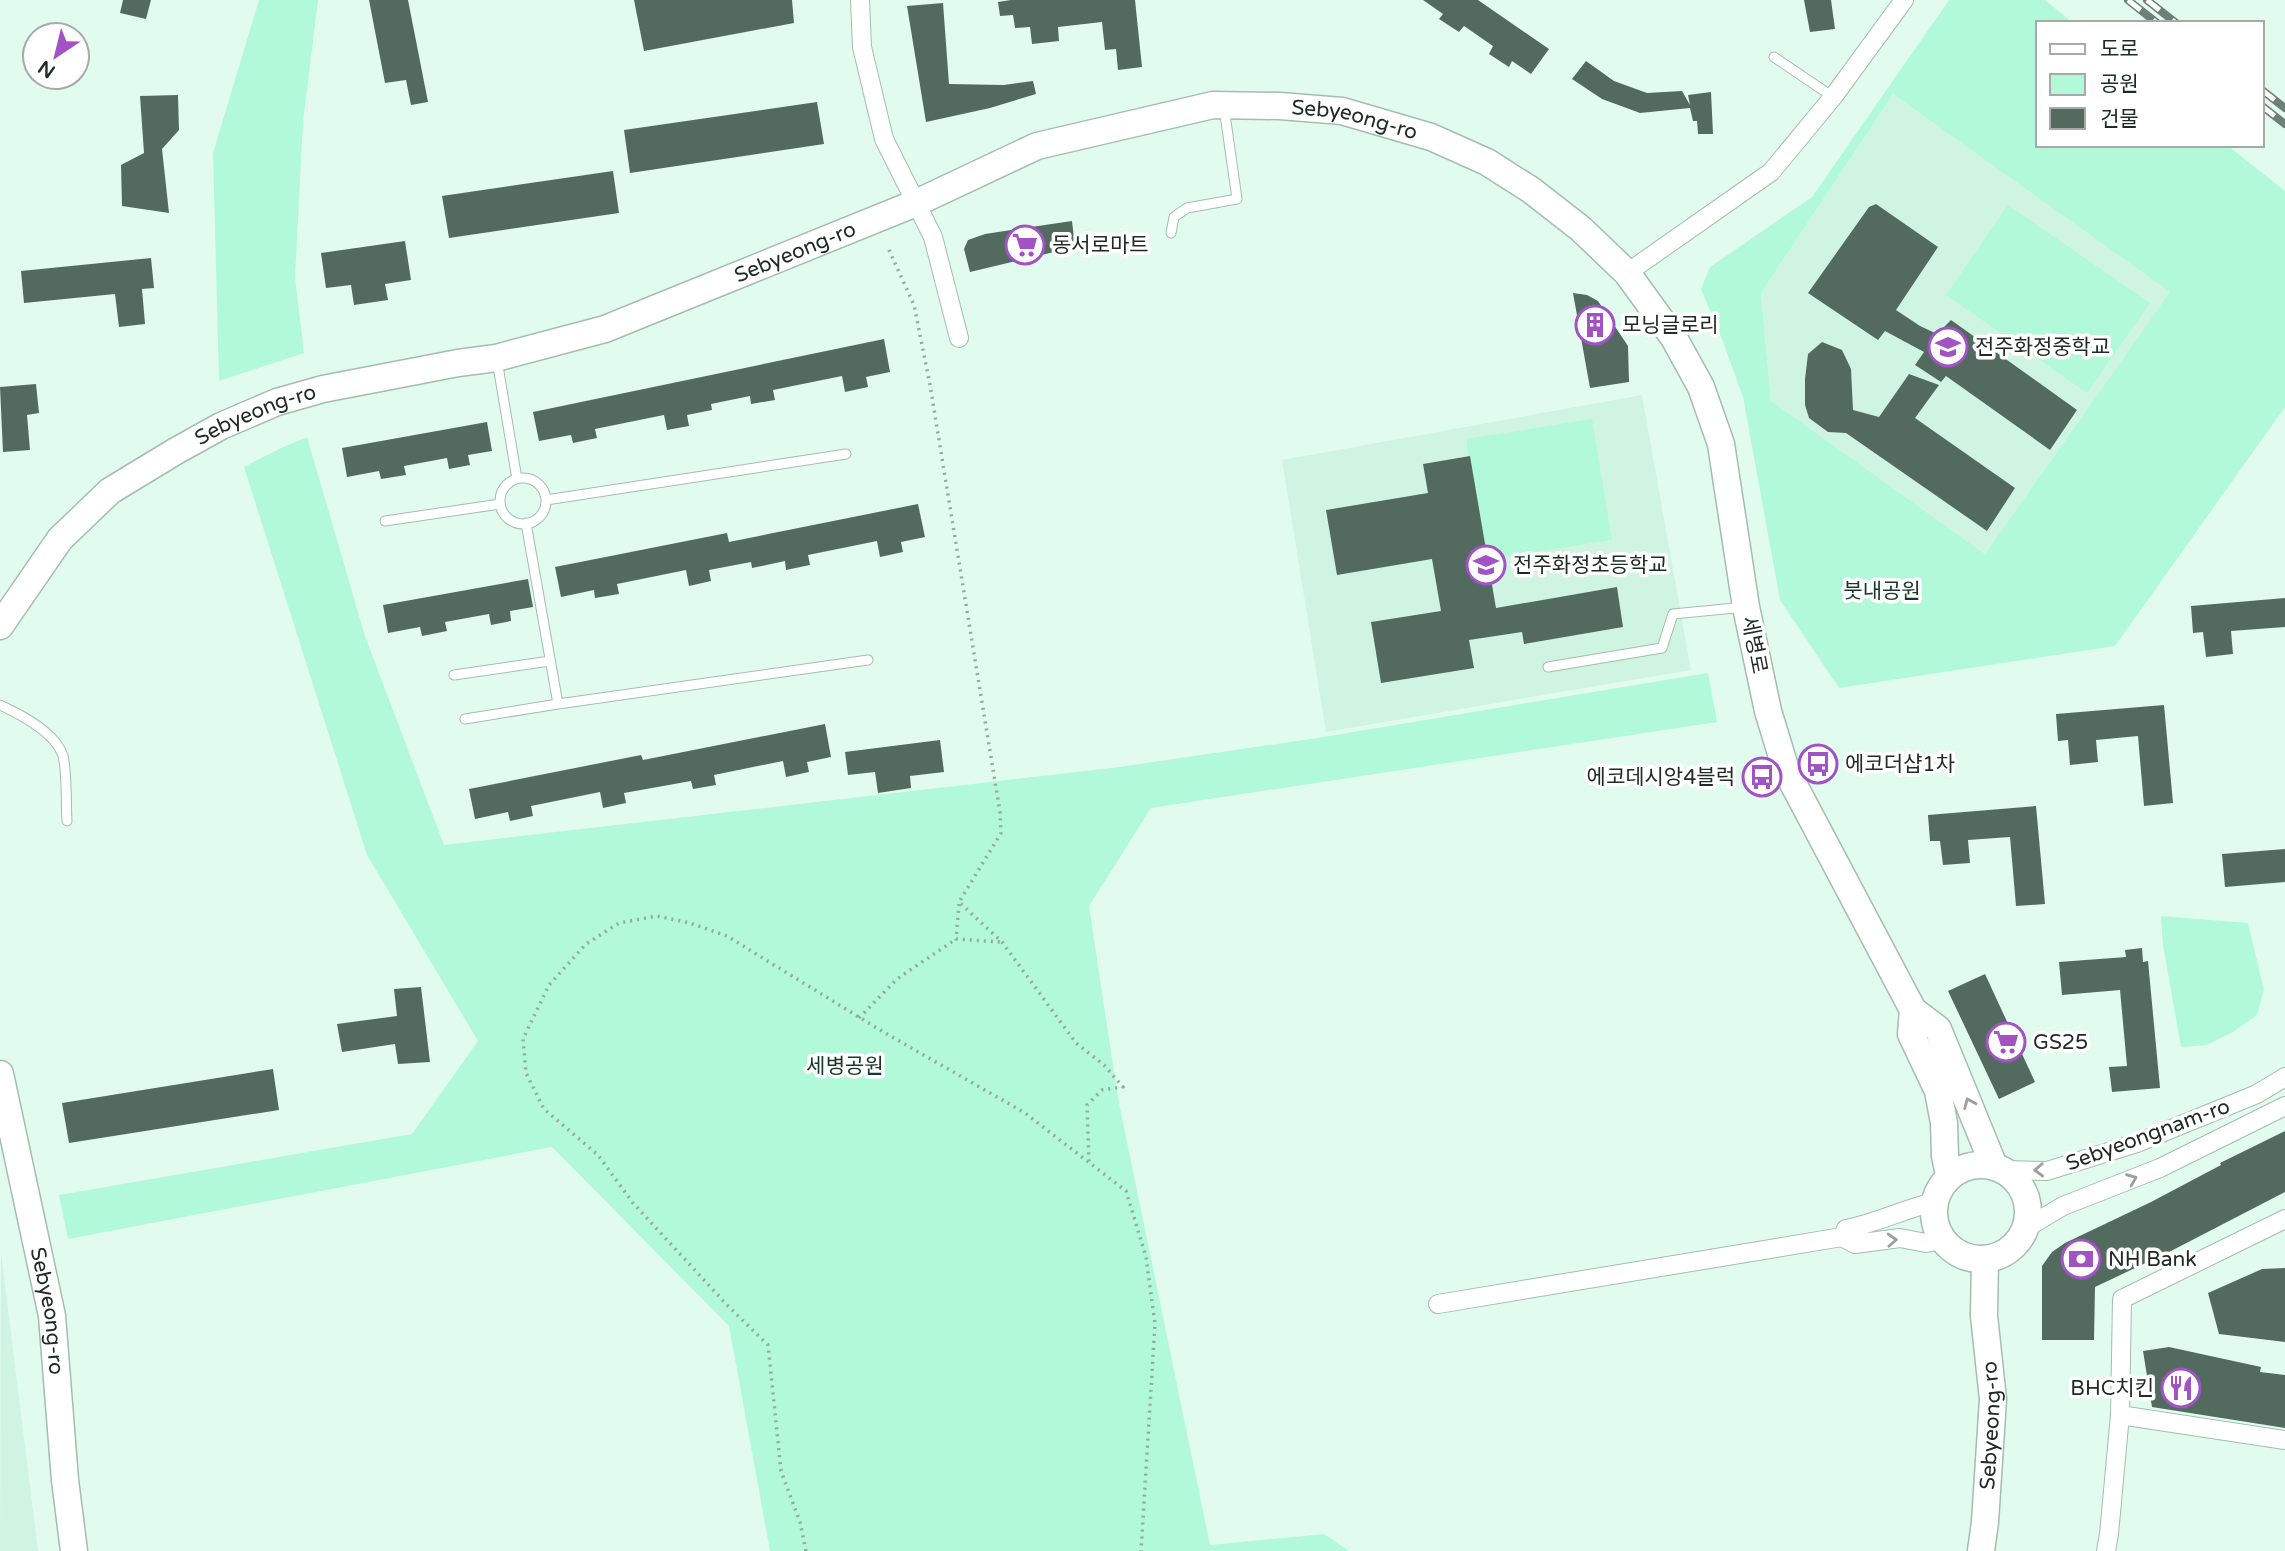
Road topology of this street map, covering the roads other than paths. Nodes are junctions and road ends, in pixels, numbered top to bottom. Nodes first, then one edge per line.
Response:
1 (860, 0) edge
2 (1904, 0) edge
3 (1774, 57) dead end
4 (1833, 97) junction
5 (1224, 106) junction
6 (916, 203) junction
7 (1171, 233) dead end
8 (1626, 273) junction
9 (959, 338) dead end
10 (496, 358) junction
11 (846, 453) dead end
12 (517, 479) junction
13 (547, 500) junction
14 (500, 504) junction
15 (385, 521) dead end
16 (526, 523) junction
17 (1746, 607) junction
18 (0, 626) edge
19 (867, 660) dead end
20 (550, 661) junction
21 (1548, 667) dead end
22 (454, 675) dead end
23 (558, 704) junction
24 (0, 705) edge
25 (465, 719) dead end
26 (67, 821) dead end
27 (1913, 1010) junction
28 (0, 1074) edge
29 (2285, 1077) edge
30 (2285, 1106) edge
31 (2000, 1168) junction
32 (1949, 1175) junction
33 (1934, 1202) junction
34 (2285, 1219) edge
35 (2026, 1228) junction
36 (1842, 1237) junction
37 (1942, 1240) junction
38 (1985, 1259) junction
39 (1438, 1304) dead end
40 (2119, 1415) junction
41 (2285, 1440) edge
42 (74, 1551) edge
43 (1981, 1551) edge
44 (2106, 1551) edge

1 - 6 street
2 - 4 street
3 - 4 lane
4 - 8 street
5 - 6 street, Sebyeong-ro
5 - 7 lane
5 - 8 street, Sebyeong-ro
6 - 9 street
6 - 10 street, Sebyeong-ro
8 - 17 street, 세병로
10 - 12 lane
10 - 18 street, Sebyeong-ro
11 - 13 lane
12 - 13 lane
12 - 14 lane
13 - 16 lane
14 - 15 lane
14 - 16 lane
16 - 20 lane
17 - 21 lane
17 - 27 street, 세병로
19 - 23 lane
20 - 22 lane
20 - 23 lane
23 - 25 lane
24 - 26 lane
31 -> 27 street, 세병로
27 - 32 street, 세병로
28 - 42 street, Sebyeong-ro
29 -> 31 street, Sebyeongnam-ro
35 -> 30 street, Sebyeongnam-ro
31 - 32 street
31 - 35 street
32 - 33 street
33 - 36 street
33 - 37 street
34 - 40 street
35 - 38 street
36 -> 37 street
36 - 39 street
37 - 38 street
38 - 43 street, Sebyeong-ro
40 - 41 street
40 - 44 street

